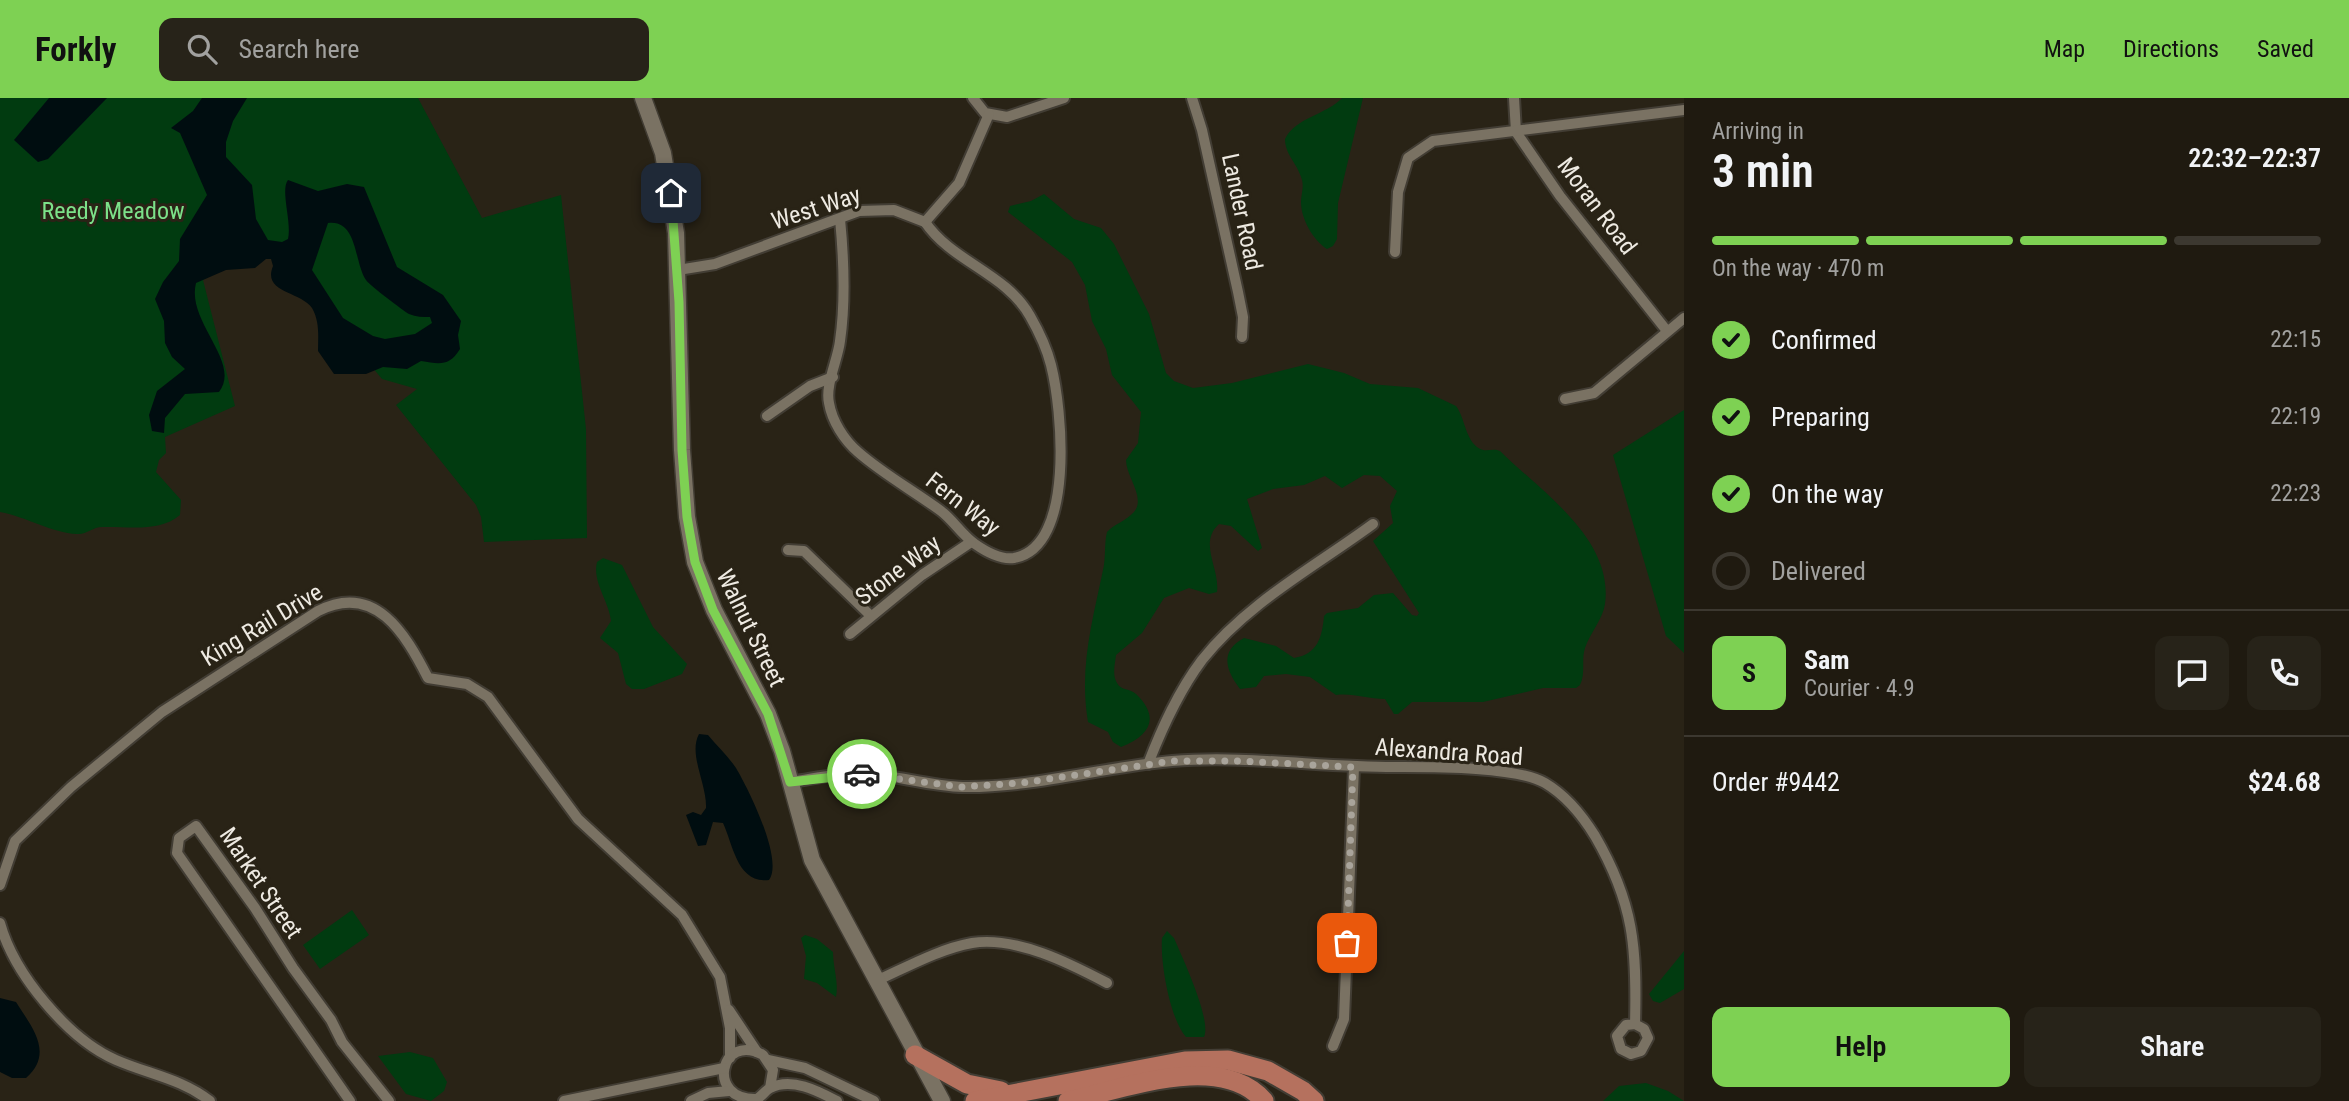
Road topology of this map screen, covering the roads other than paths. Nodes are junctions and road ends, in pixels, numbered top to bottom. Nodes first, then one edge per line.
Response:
1 (643, 98) edge
2 (973, 98) edge
3 (1064, 98) edge
4 (1192, 98) edge
5 (1514, 98) edge
6 (1684, 110) edge
7 (989, 114) junction
8 (1516, 132) junction
9 (840, 219) junction
10 (925, 222) junction
11 (1395, 252) dead end
12 (678, 270) junction
13 (1684, 318) edge
14 (1667, 331) junction
15 (1242, 337) dead end
16 (833, 377) junction
17 (1565, 399) dead end
18 (766, 416) dead end
19 (1373, 524) dead end
20 (971, 542) junction
21 (788, 550) dead end
22 (871, 616) junction
23 (850, 634) dead end
24 (1148, 764) junction
25 (1353, 767) junction
26 (790, 782) junction
27 (0, 885) edge
28 (0, 923) edge
29 (876, 981) junction
30 (1107, 982) dead end
31 (727, 1007) junction
32 (1635, 1024) dead end
33 (1333, 1046) dead end
34 (757, 1052) junction
35 (915, 1055) junction
36 (768, 1060) junction
37 (727, 1063) junction
38 (1013, 1091) junction
39 (766, 1094) edge
40 (735, 1097) edge
41 (210, 1101) edge
42 (350, 1101) edge
43 (390, 1101) edge
44 (564, 1101) edge
45 (691, 1101) edge
46 (837, 1101) edge
47 (874, 1101) edge
48 (942, 1101) edge
49 (975, 1101) edge
50 (1068, 1101) edge
51 (1264, 1101) edge
52 (1314, 1101) edge

1 - 12 main road, Walnut Street
2 - 7 street
3 - 7 street
4 - 15 street, Lander Road
5 - 8 street
6 - 8 street
7 - 10 street
8 - 11 street
8 - 14 street, Moran Road
9 - 10 street, West Way
9 - 12 street, West Way
9 - 16 street, Fern Way
10 - 20 street, Fern Way
12 - 26 main road, Walnut Street
13 - 14 street
14 - 17 street
16 - 18 street
16 - 20 street, Fern Way
19 - 24 street
20 - 22 street, Stone Way
21 - 22 street
22 - 23 street, Stone Way
24 - 25 street, Alexandra Road
24 - 26 street, Alexandra Road
25 - 32 street, Alexandra Road
25 - 33 street
26 - 29 main road, Walnut Street
27 - 31 street, King Rail Drive
28 - 41 street
29 - 30 street
29 - 35 main road, Walnut Street
31 - 34 street, King Rail Drive
31 - 37 street, King Rail Drive
34 - 36 street
34 - 37 street
35 - 38 highway
35 - 48 main road, Walnut Street
36 - 39 street
36 - 47 street
37 - 40 street
37 - 44 street
38 - 49 highway
38 - 52 highway
39 - 40 street
39 - 46 street
40 - 45 street
42 - 43 street, Market Street
50 - 51 highway

